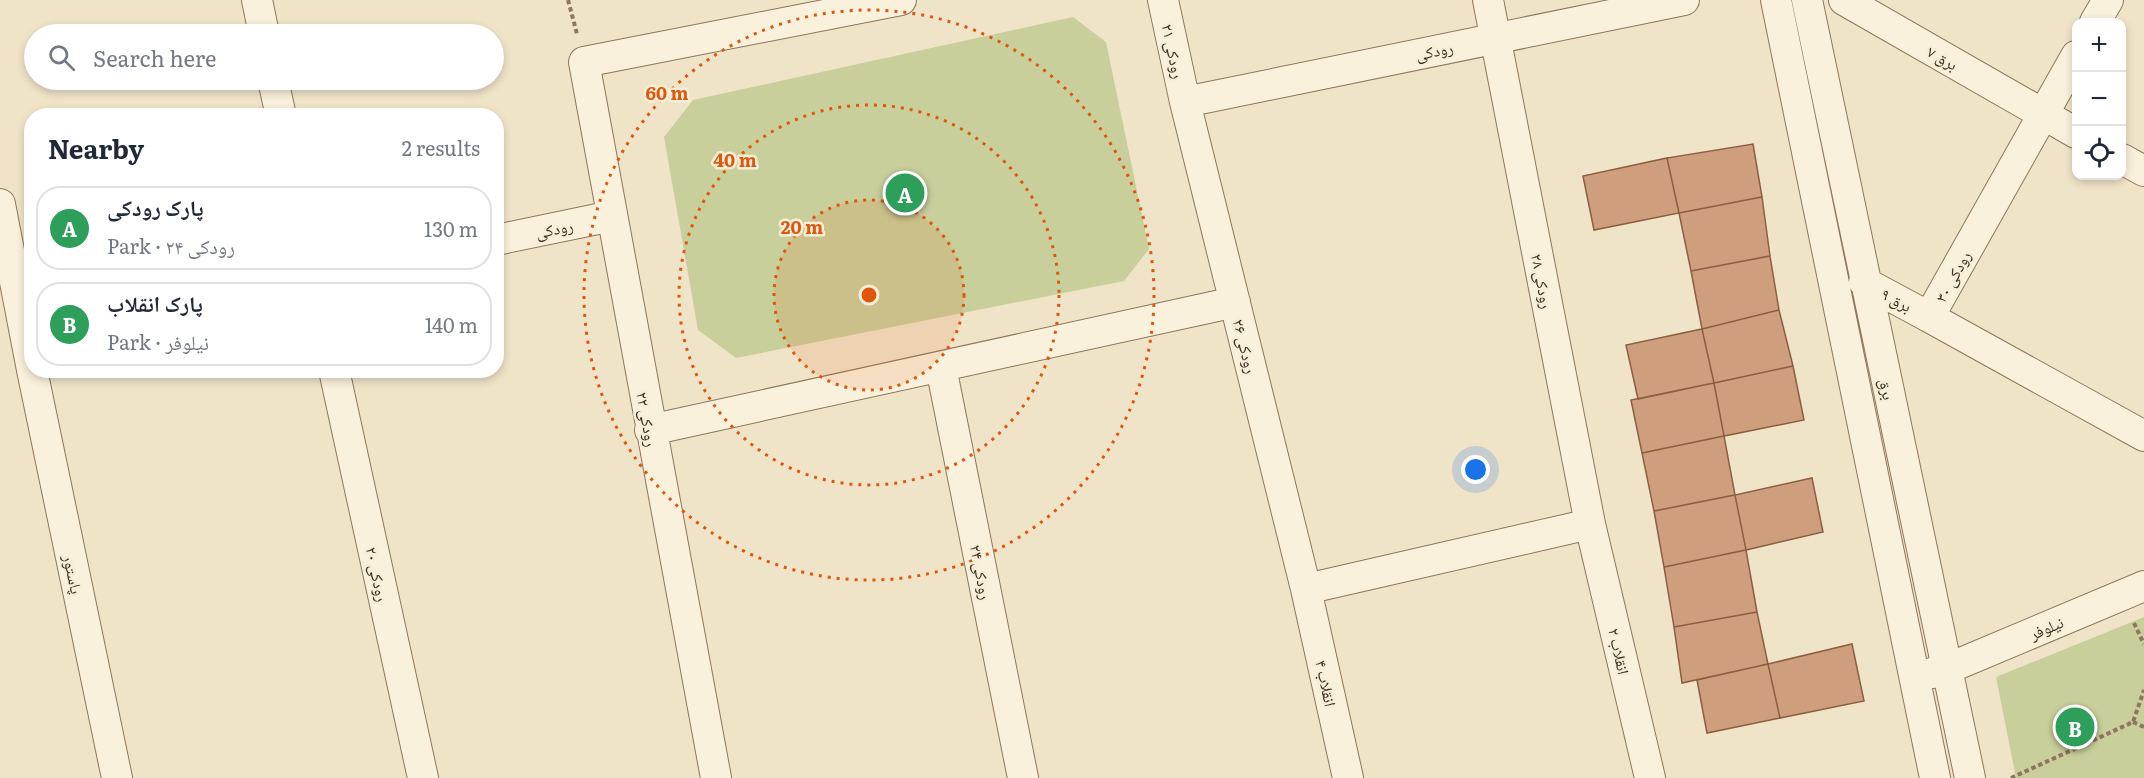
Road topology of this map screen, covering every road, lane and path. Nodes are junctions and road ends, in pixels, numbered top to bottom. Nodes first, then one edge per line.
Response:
1 (257, 0) edge
2 (901, 0) edge
3 (1163, 0) edge
4 (1488, 0) edge
5 (1684, 0) edge
6 (1776, 0) edge
7 (1807, 0) edge
8 (1844, 0) edge
9 (2108, 0) edge
10 (870, 3) edge
11 (2098, 18) edge
12 (262, 24) edge
13 (1496, 37) junction
14 (2072, 63) edge
15 (275, 90) edge
16 (1185, 102) junction
17 (279, 108) edge
18 (2043, 114) junction
19 (2072, 131) edge
20 (2126, 162) edge
21 (2144, 171) edge
22 (0, 204) edge
23 (612, 216) junction
24 (504, 238) edge
25 (1864, 282) junction
26 (1235, 302) junction
27 (1929, 317) junction
28 (19, 339) edge
29 (941, 367) junction
30 (34, 378) edge
31 (336, 378) edge
32 (650, 430) junction
33 (2144, 436) edge
34 (1590, 524) junction
35 (2144, 586) edge
36 (1306, 589) junction
37 (1949, 668) junction
38 (1914, 677) junction
39 (2144, 690) edge
40 (2133, 722) junction
41 (2144, 727) edge
42 (710, 777) edge
43 (117, 778) edge
44 (423, 778) edge
45 (1023, 778) edge
46 (1348, 778) edge
47 (1650, 778) edge
48 (1935, 778) edge
49 (1970, 778) edge
50 (2011, 778) edge

1 - 12 street
2 - 10 street
3 - 16 street, رودکی ۲۱
4 - 13 street, رودکی ۲۸
5 - 13 street, رودکی
6 - 38 street, برق
7 - 25 street, برق
8 - 18 street, برق ۷
9 - 11 street
10 - 23 street, رودکی ۲۲
13 - 16 street, رودکی
13 - 34 street, رودکی ۲۸
14 - 18 street, رودکی ۳۰
15 - 17 street
16 - 26 street, رودکی ۲۶
18 - 19 street, برق ۷
18 - 27 street, رودکی ۳۰
20 - 21 street
22 - 28 street, پاستور
23 - 24 street, رودکی
23 - 32 street, رودکی ۲۲
25 - 27 street, برق ۹
25 - 37 street, برق
26 - 29 street
26 - 36 street, رودکی ۲۶
27 - 33 street, رودکی ۳۰
29 - 32 street
29 - 45 street, رودکی ۲۴
30 - 43 street, پاستور
31 - 44 street, رودکی ۲۰
32 - 42 street, رودکی ۲۲
34 - 36 street
34 - 47 street, انقلاب ۲
35 - 37 street, نیلوفر
36 - 46 street, انقلاب ۴
37 - 38 street, نیلوفر
37 - 49 street, برق
38 - 48 street, برق
39 - 40 path
40 - 41 path
40 - 50 path

